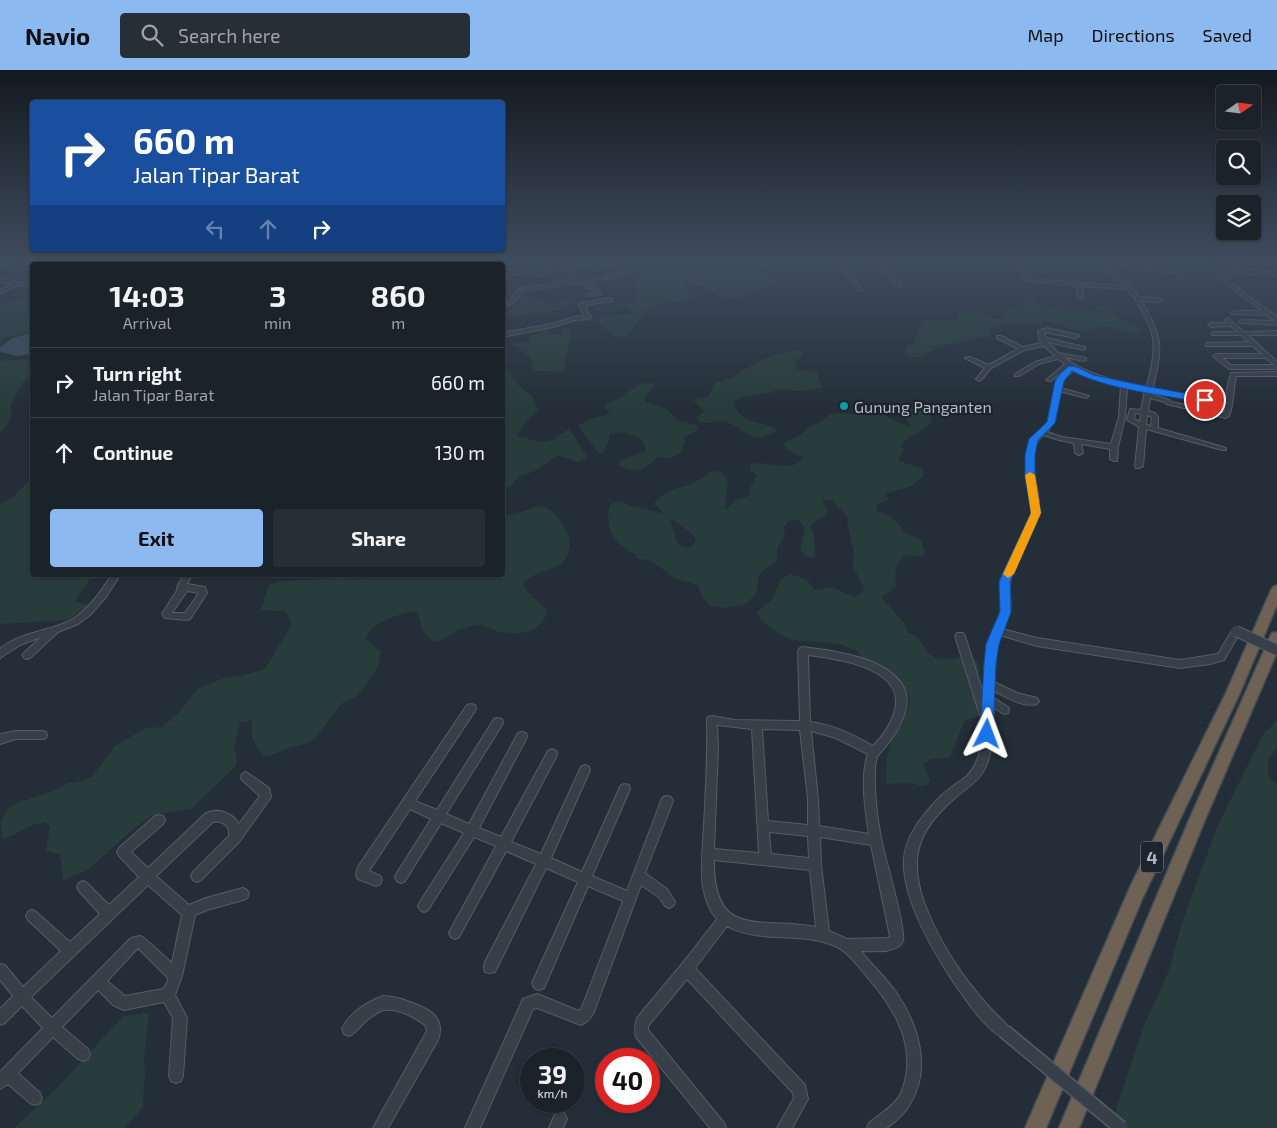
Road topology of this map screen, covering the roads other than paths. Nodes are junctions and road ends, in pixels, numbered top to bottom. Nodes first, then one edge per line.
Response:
1 (584, 309) edge
2 (1143, 309) edge
3 (1243, 309) edge
4 (1263, 309) edge
5 (1234, 313) dead end
6 (1248, 313) junction
7 (1268, 313) junction
8 (1277, 321) edge
9 (1230, 322) joint
10 (1242, 322) dead end
11 (1211, 324) dead end
12 (1243, 333) junction
13 (1277, 333) edge
14 (1214, 334) dead end
15 (505, 335) edge
16 (1076, 336) dead end
17 (999, 337) dead end
18 (1044, 342) junction
19 (1255, 344) junction
20 (1208, 345) dead end
21 (1083, 348) dead end
22 (1022, 349) junction
23 (1057, 356) junction
24 (1268, 356) junction
25 (968, 358) dead end
26 (1084, 359) dead end
27 (1070, 366) junction
28 (1277, 366) edge
29 (989, 367) junction
30 (1277, 374) edge
31 (1018, 375) dead end
32 (979, 379) dead end
33 (1049, 380) dead end
34 (1124, 385) junction
35 (1058, 389) junction
36 (1148, 392) junction
37 (1086, 396) dead end
38 (1192, 408) junction
39 (1229, 408) junction
40 (1144, 412) junction
41 (1192, 417) dead end
42 (1143, 426) junction
43 (1154, 430) junction
44 (1041, 432) junction
45 (1077, 442) junction
46 (1114, 447) junction
47 (1224, 449) dead end
48 (1079, 453) dead end
49 (1114, 459) dead end
50 (1139, 466) dead end
51 (115, 577) edge
52 (187, 577) edge
53 (184, 588) dead end
54 (1277, 590) edge
55 (57, 628) junction
56 (997, 631) junction
57 (960, 636) dead end
58 (1277, 637) edge
59 (1277, 650) edge
60 (0, 654) edge
61 (27, 655) dead end
62 (989, 684) junction
63 (989, 700) junction
64 (1034, 701) dead end
65 (471, 708) dead end
66 (1004, 710) dead end
67 (987, 720) junction
68 (498, 722) dead end
69 (757, 724) junction
70 (805, 726) junction
71 (42, 734) dead end
72 (522, 736) dead end
73 (0, 739) edge
74 (873, 751) junction
75 (552, 754) dead end
76 (585, 770) dead end
77 (246, 777) dead end
78 (625, 789) dead end
79 (668, 801) dead end
80 (406, 803) junction
81 (438, 817) junction
82 (159, 820) dead end
83 (762, 826) junction
84 (471, 831) junction
85 (814, 831) junction
86 (235, 838) junction
87 (875, 840) junction
88 (504, 844) junction
89 (708, 854) junction
90 (765, 859) junction
91 (543, 862) junction
92 (815, 865) junction
93 (147, 876) junction
94 (197, 876) dead end
95 (640, 876) junction
96 (401, 877) dead end
97 (586, 879) junction
98 (376, 880) dead end
99 (83, 887) dead end
100 (243, 894) dead end
101 (630, 898) junction
102 (670, 902) dead end
103 (424, 906) dead end
104 (188, 912) junction
105 (108, 913) junction
106 (32, 916) dead end
107 (724, 918) junction
108 (455, 933) dead end
109 (823, 935) junction
110 (846, 945) junction
111 (70, 951) junction
112 (490, 968) dead end
113 (687, 969) junction
114 (0, 970) edge
115 (176, 976) junction
116 (97, 981) junction
117 (539, 983) dead end
118 (167, 995) junction
119 (21, 997) junction
120 (0, 1018) edge
121 (50, 1028) junction
122 (349, 1029) dead end
123 (83, 1054) dead end
124 (176, 1076) dead end
125 (4, 1078) edge
126 (35, 1098) dead end
127 (788, 1127) edge
128 (380, 1128) edge
129 (472, 1128) edge
130 (719, 1128) edge
131 (874, 1128) edge
132 (1035, 1128) edge
133 (1069, 1128) edge
134 (1121, 1128) edge

1 - 15 street
2 - 36 street
3 - 6 street
4 - 7 street
5 - 6 street
6 - 7 street
7 - 8 street
8 - 10 street
9 - 11 street
9 - 12 street
12 - 13 street
12 - 14 street
12 - 19 street
16 - 18 street
17 - 22 street
18 - 21 street
18 - 22 street
18 - 23 street
19 - 20 street
19 - 24 street
22 - 29 street
23 - 26 street
23 - 27 street
23 - 31 street
24 - 28 street
24 - 28 street
25 - 29 street
27 - 33 street
27 - 34 street
27 - 35 street
29 - 32 street
30 - 39 street
34 - 36 street
34 - 46 street
35 - 37 street
35 - 44 street
36 - 38 street
36 - 39 street
36 - 40 street
38 - 39 street
38 - 41 street
40 - 42 street
40 - 42 street
40 - 43 street
42 - 43 street
42 - 50 street
43 - 47 street
44 - 45 street
44 - 56 street
45 - 46 street
45 - 48 street
46 - 49 street
51 - 55 street
52 - 53 street
54 - 132 highway, 4
55 - 60 street
55 - 61 street
56 - 59 street, bridge
56 - 62 street
57 - 67 street
58 - 133 highway, 4
62 - 63 street
62 - 64 street
63 - 66 street
63 - 67 street
65 - 80 street
67 - 134 street, bridge
68 - 81 street
69 - 70 street
69 - 83 street
69 - 89 street
70 - 74 street
70 - 74 street
70 - 85 street
71 - 73 street
72 - 84 street
74 - 87 street
75 - 88 street
76 - 91 street
77 - 86 street
78 - 97 street
79 - 95 street
80 - 81 street
80 - 98 street
81 - 84 street
81 - 96 street
82 - 93 street
83 - 85 street
83 - 90 street
84 - 88 street
84 - 103 street
85 - 87 street
85 - 92 street
86 - 93 street
86 - 94 street
87 - 110 street
88 - 91 street
88 - 108 street
89 - 90 street
89 - 107 street
90 - 92 street
91 - 97 street
91 - 112 street
92 - 109 street
93 - 104 street
93 - 105 street
95 - 101 street
95 - 102 street
97 - 101 street
97 - 117 street
99 - 105 street
100 - 104 street
101 - 129 street
104 - 115 street
105 - 111 street
106 - 111 street
107 - 109 street
107 - 113 street
109 - 110 street
110 - 131 street
111 - 119 street
113 - 127 street
113 - 130 street
114 - 119 street
115 - 116 street
115 - 118 street
116 - 118 street
116 - 121 street
118 - 124 street
119 - 120 street
119 - 121 street
121 - 123 street
121 - 125 street
122 - 128 street
125 - 126 street

